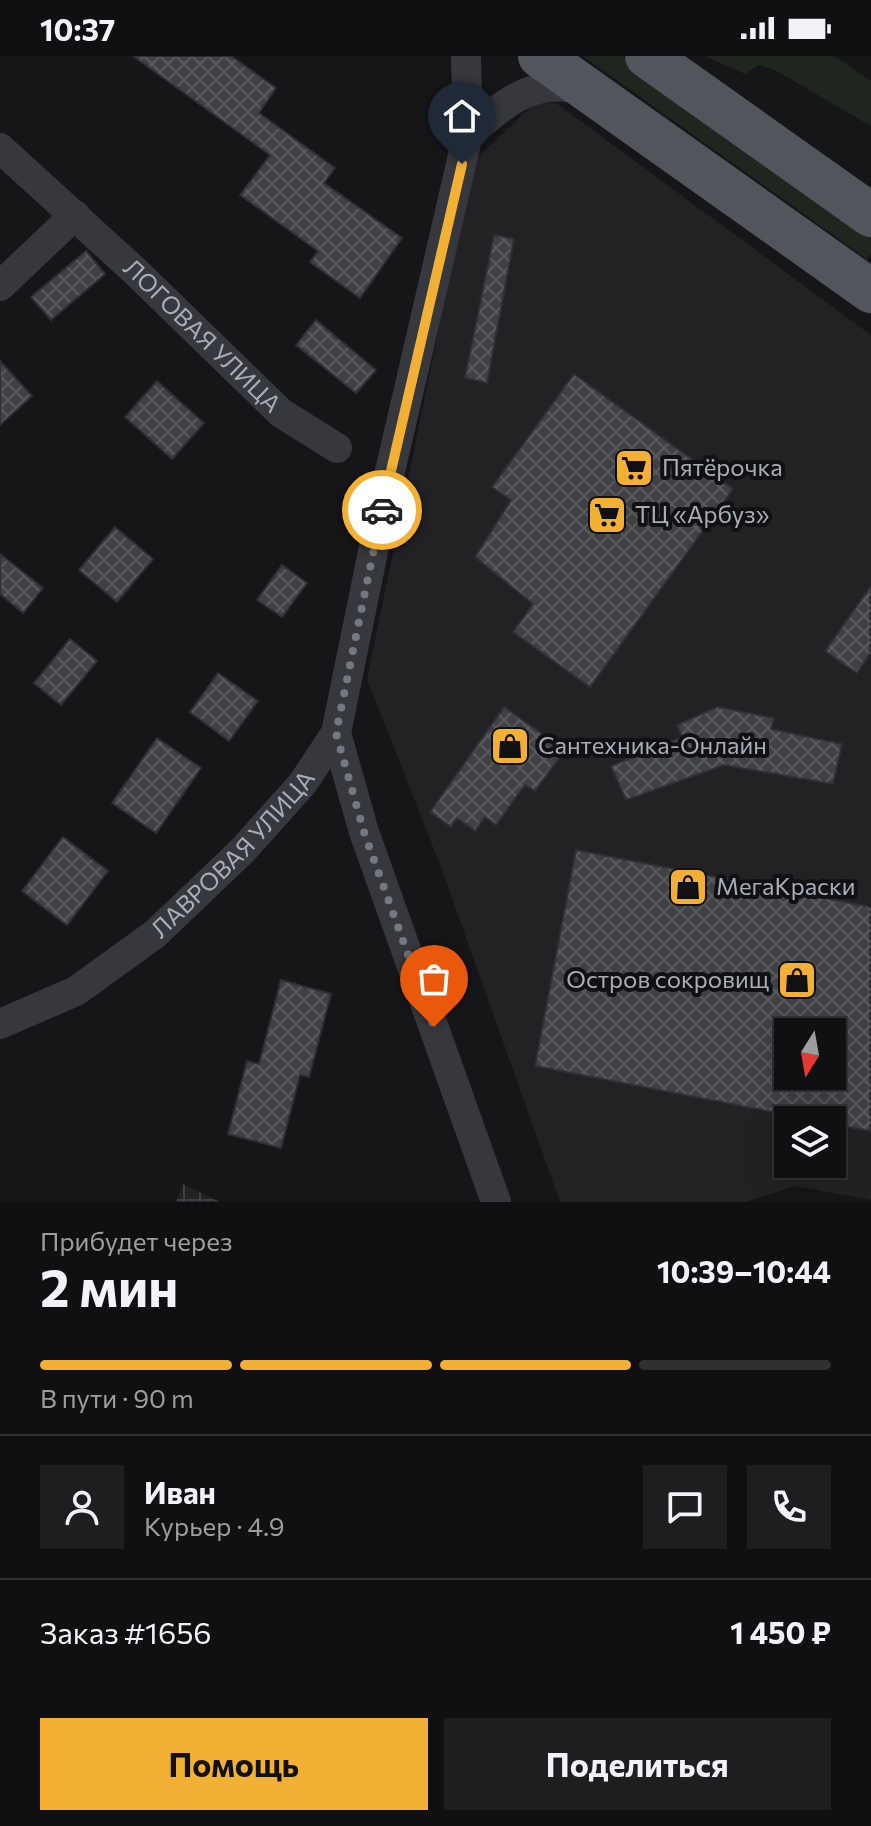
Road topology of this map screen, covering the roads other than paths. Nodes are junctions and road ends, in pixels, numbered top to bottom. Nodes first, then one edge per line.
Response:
1 (466, 56) edge
2 (540, 56) edge
3 (647, 56) edge
4 (588, 90) junction
5 (468, 134) junction
6 (0, 148) edge
7 (75, 215) junction
8 (871, 215) edge
9 (0, 286) edge
10 (871, 291) edge
11 (337, 448) dead end
12 (336, 733) junction
13 (0, 1024) edge
14 (496, 1202) edge

1 - 5 street, ЛАВРОВАЯ УЛИЦА
2 - 4 main road
3 - 8 main road
4 - 5 street
4 - 10 main road
5 - 12 street, ЛАВРОВАЯ УЛИЦА
6 - 7 street, ЛОГОВАЯ УЛИЦА
7 - 9 street
7 - 11 street, ЛОГОВАЯ УЛИЦА
12 - 13 street, ЛАВРОВАЯ УЛИЦА
12 - 14 street

